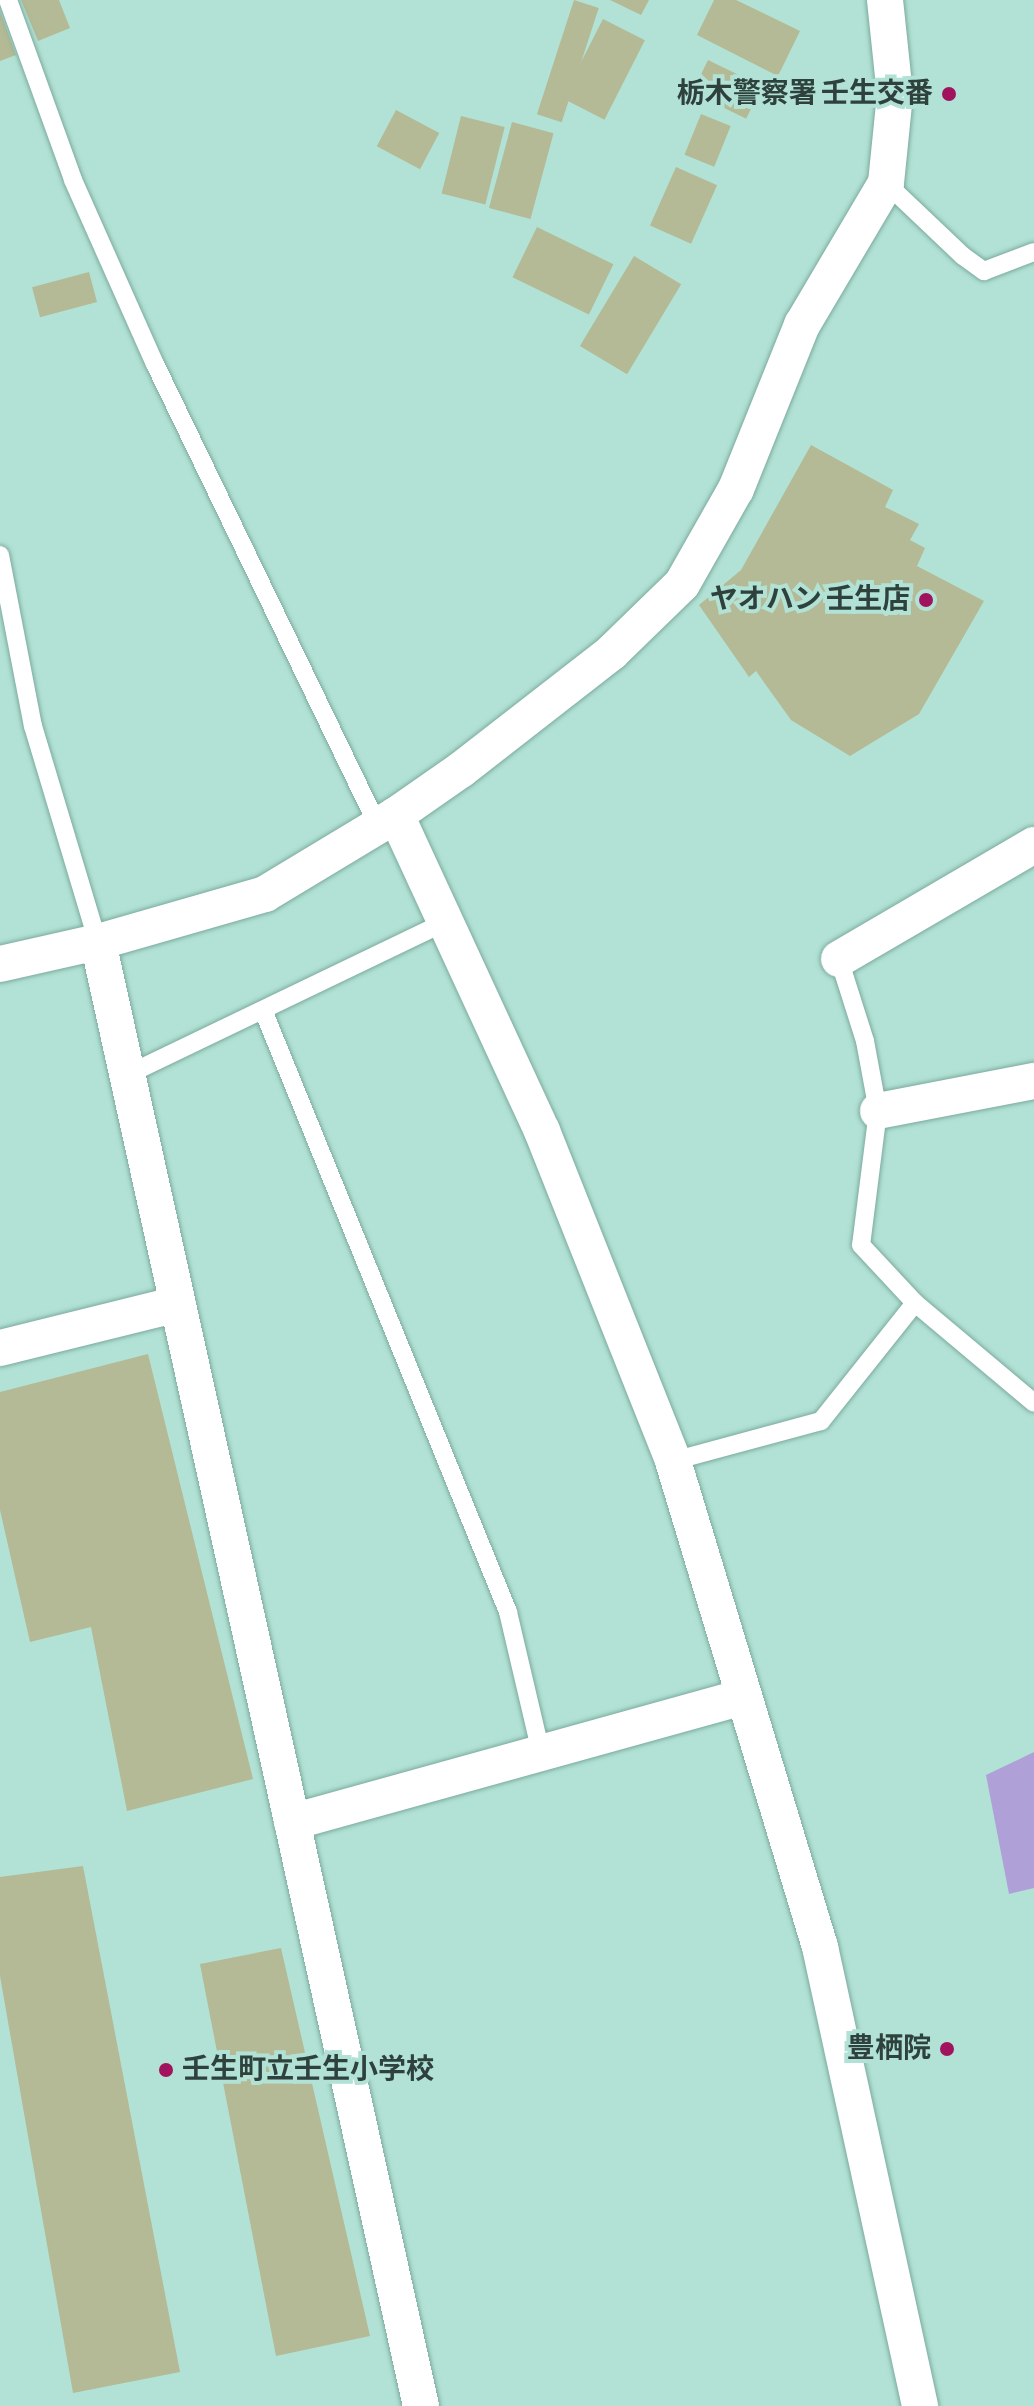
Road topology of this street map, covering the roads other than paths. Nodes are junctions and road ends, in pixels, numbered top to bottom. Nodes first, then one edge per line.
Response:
1 (8, 0) edge
2 (885, 0) edge
3 (886, 183) junction
4 (1034, 252) edge
5 (0, 555) edge
6 (387, 820) junction
7 (1034, 845) edge
8 (445, 922) junction
9 (98, 942) junction
10 (839, 959) joint
11 (0, 964) edge
12 (263, 1010) junction
13 (127, 1075) junction
14 (1034, 1081) edge
15 (878, 1111) junction
16 (915, 1303) junction
17 (178, 1304) junction
18 (0, 1348) edge
19 (1034, 1403) edge
20 (673, 1461) junction
21 (744, 1697) junction
22 (541, 1753) junction
23 (292, 1822) junction
24 (421, 2406) edge
25 (920, 2406) edge

1 - 6 lane
2 - 3 street
3 - 4 lane
3 - 6 street
5 - 9 lane
6 - 8 street
6 - 9 street
7 - 10 street
8 - 12 lane
8 - 20 street
9 - 11 street
9 - 13 street
10 - 15 lane
12 - 13 lane
12 - 22 lane
13 - 17 street
14 - 15 street
15 - 16 lane
16 - 19 lane
16 - 20 lane
17 - 18 street
17 - 23 street
20 - 21 street
21 - 22 street
21 - 25 street
22 - 23 street
23 - 24 street

